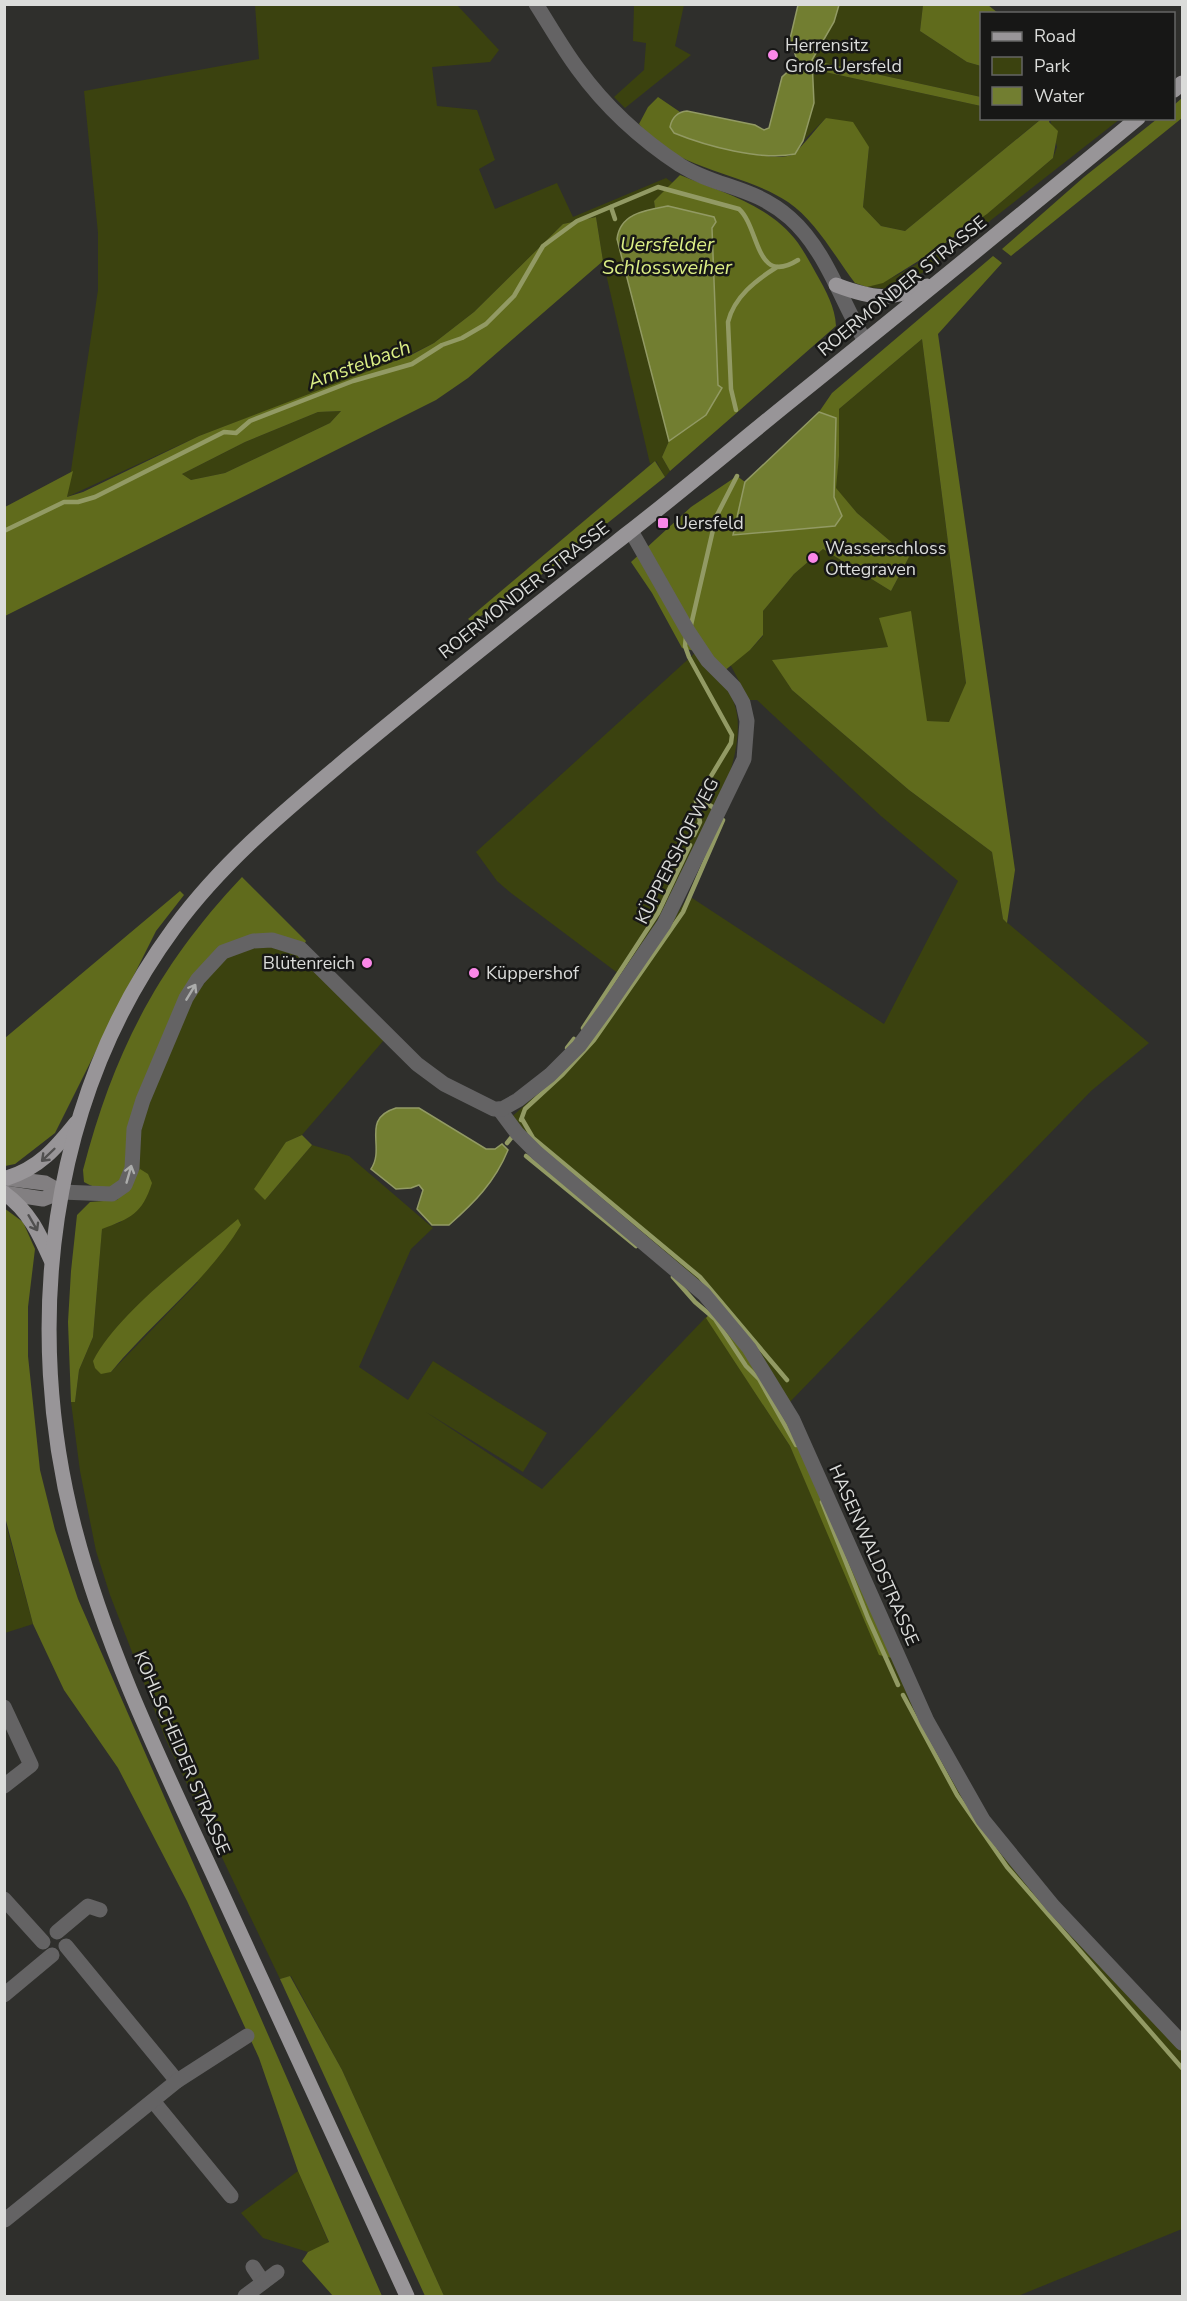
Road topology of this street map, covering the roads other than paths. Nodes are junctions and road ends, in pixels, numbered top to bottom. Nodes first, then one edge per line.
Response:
1 (536, 4) edge
2 (1136, 120) edge
3 (936, 284) junction
4 (836, 285) junction
5 (866, 341) junction
6 (631, 531) junction
7 (499, 1109) junction
8 (80, 1119) junction
9 (5, 1185) edge
10 (61, 1192) junction
11 (51, 1260) junction
12 (4, 1707) edge
13 (4, 1786) edge
14 (4, 1899) edge
15 (100, 1910) dead end
16 (57, 1932) dead end
17 (43, 1942) dead end
18 (66, 1946) dead end
19 (52, 1955) dead end
20 (4, 1995) edge
21 (247, 2036) dead end
22 (1182, 2043) edge
23 (177, 2082) junction
24 (153, 2100) junction
25 (231, 2196) dead end
26 (5, 2220) edge
27 (253, 2267) dead end
28 (277, 2271) dead end
29 (263, 2282) junction
30 (245, 2296) edge
31 (407, 2296) edge

1 - 4 street
2 - 3 main road, ROERMONDER STRASSE
3 - 4 main road
3 - 5 main road, ROERMONDER STRASSE
4 - 5 street
5 - 6 main road, ROERMONDER STRASSE
6 - 7 street, KÜPPERSHOFWEG
6 - 8 main road, ROERMONDER STRASSE
10 -> 7 street
7 - 22 street, HASENWALDSTRASSE
8 -> 9 main road
8 - 10 main road, ROERMONDER STRASSE
9 - 10 main road
9 -> 11 main road
10 - 11 main road, KOHLSCHEIDER STRASSE
11 - 31 main road, KOHLSCHEIDER STRASSE
12 - 13 street
14 - 17 street
15 - 16 street
18 - 23 street
19 - 20 street
21 - 23 street
23 - 24 street
24 - 25 street
24 - 26 street
27 - 29 street
28 - 29 street
29 - 30 street

